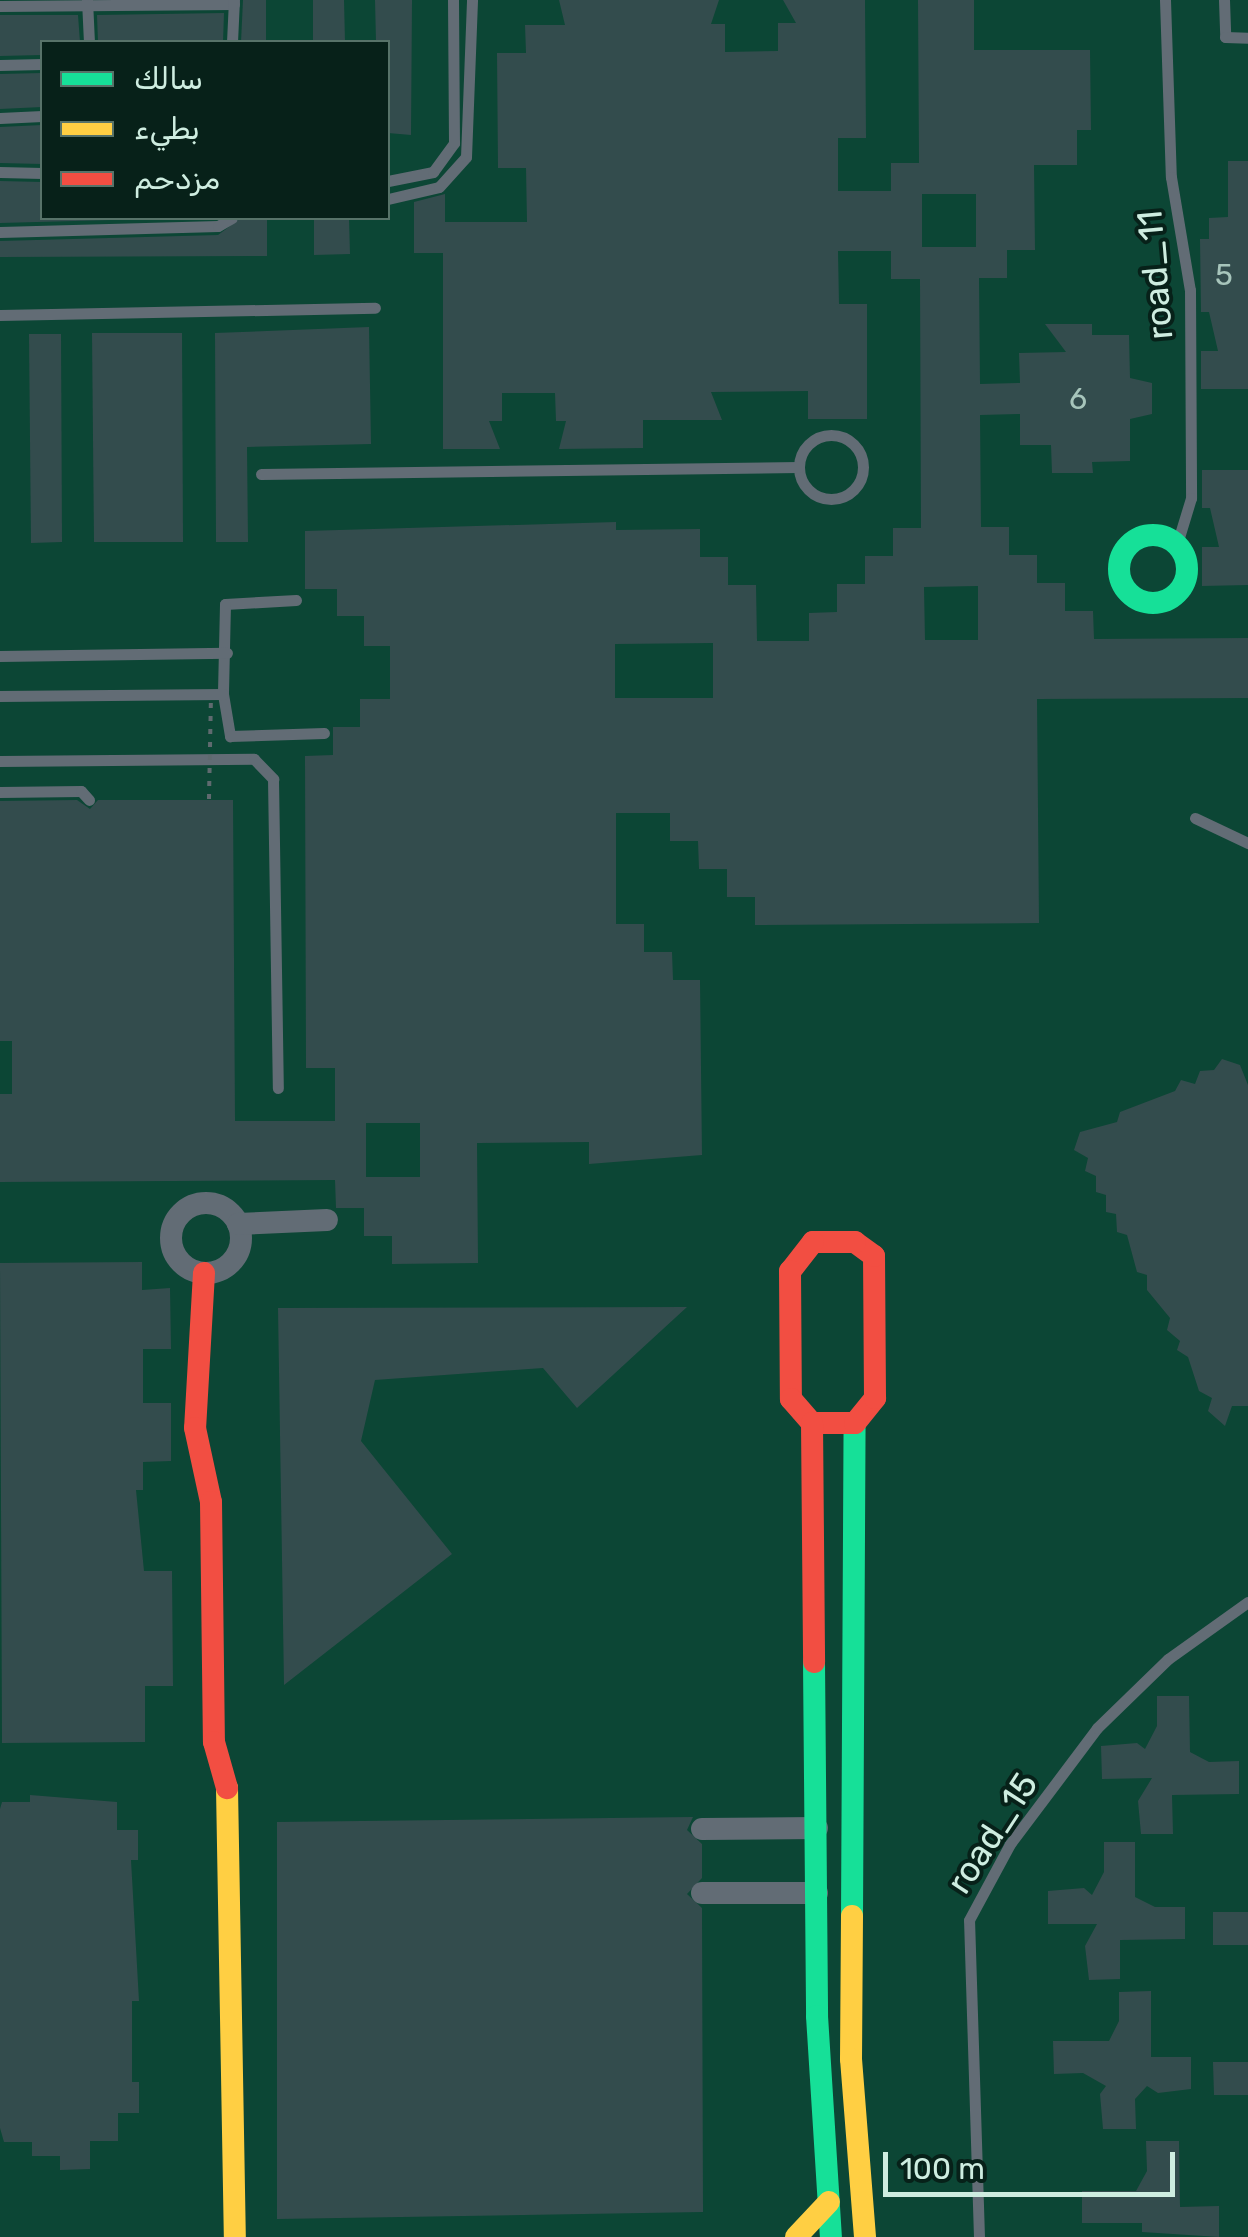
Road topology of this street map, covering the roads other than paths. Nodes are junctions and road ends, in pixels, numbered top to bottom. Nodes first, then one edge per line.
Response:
1 (453, 0) edge
2 (472, 0) edge
3 (1164, 0) edge
4 (1224, 0) edge
5 (87, 2) edge
6 (234, 2) edge
7 (0, 6) edge
8 (1248, 38) edge
9 (88, 40) edge
10 (232, 40) edge
11 (40, 64) edge
12 (0, 66) edge
13 (40, 116) edge
14 (0, 118) edge
15 (0, 172) edge
16 (40, 172) edge
17 (390, 181) edge
18 (390, 199) edge
19 (228, 220) edge
20 (90, 223) edge
21 (0, 232) edge
22 (375, 308) dead end
23 (0, 314) edge
24 (799, 466) junction
25 (261, 474) dead end
26 (1177, 544) dead end
27 (296, 600) dead end
28 (227, 652) junction
29 (0, 656) edge
30 (217, 695) junction
31 (0, 696) edge
32 (324, 733) dead end
33 (0, 761) edge
34 (0, 792) edge
35 (89, 800) dead end
36 (1194, 818) dead end
37 (1248, 843) edge
38 (278, 1088) dead end
39 (326, 1220) dead end
40 (238, 1224) junction
41 (204, 1273) junction
42 (812, 1423) junction
43 (855, 1423) junction
44 (1248, 1602) edge
45 (816, 1630) junction
46 (854, 1630) junction
47 (816, 1701) junction
48 (856, 1702) junction
49 (817, 1828) junction
50 (702, 1830) dead end
51 (702, 1893) dead end
52 (816, 1893) junction
53 (829, 2202) junction
54 (235, 2237) edge
55 (796, 2237) edge
56 (832, 2237) edge
57 (864, 2237) edge
58 (980, 2237) edge

1 - 17 lane
2 - 18 lane
3 - 26 lane, road_11
4 - 8 lane
5 - 6 lane
5 - 7 lane
5 - 9 lane
6 - 10 lane
11 - 12 lane
13 - 14 lane
15 - 16 lane
19 - 20 lane
20 - 21 lane
22 - 23 lane
24 - 24 lane
24 - 25 lane
27 - 28 lane
28 - 29 lane
28 - 30 lane
30 - 31 lane
30 - 32 lane
33 - 38 lane
34 - 35 lane
36 - 37 lane
39 - 40 street
40 - 41 street
40 - 41 street
41 - 54 street
42 - 43 street
42 - 43 street
42 - 45 street
43 - 46 street
44 - 58 lane, road_15
45 - 46 street
45 - 47 street
46 - 48 street
47 - 48 street
47 - 49 street
48 - 57 street
49 - 50 street
49 - 52 street
51 - 52 street
52 - 53 street
53 - 55 street
53 - 56 street

